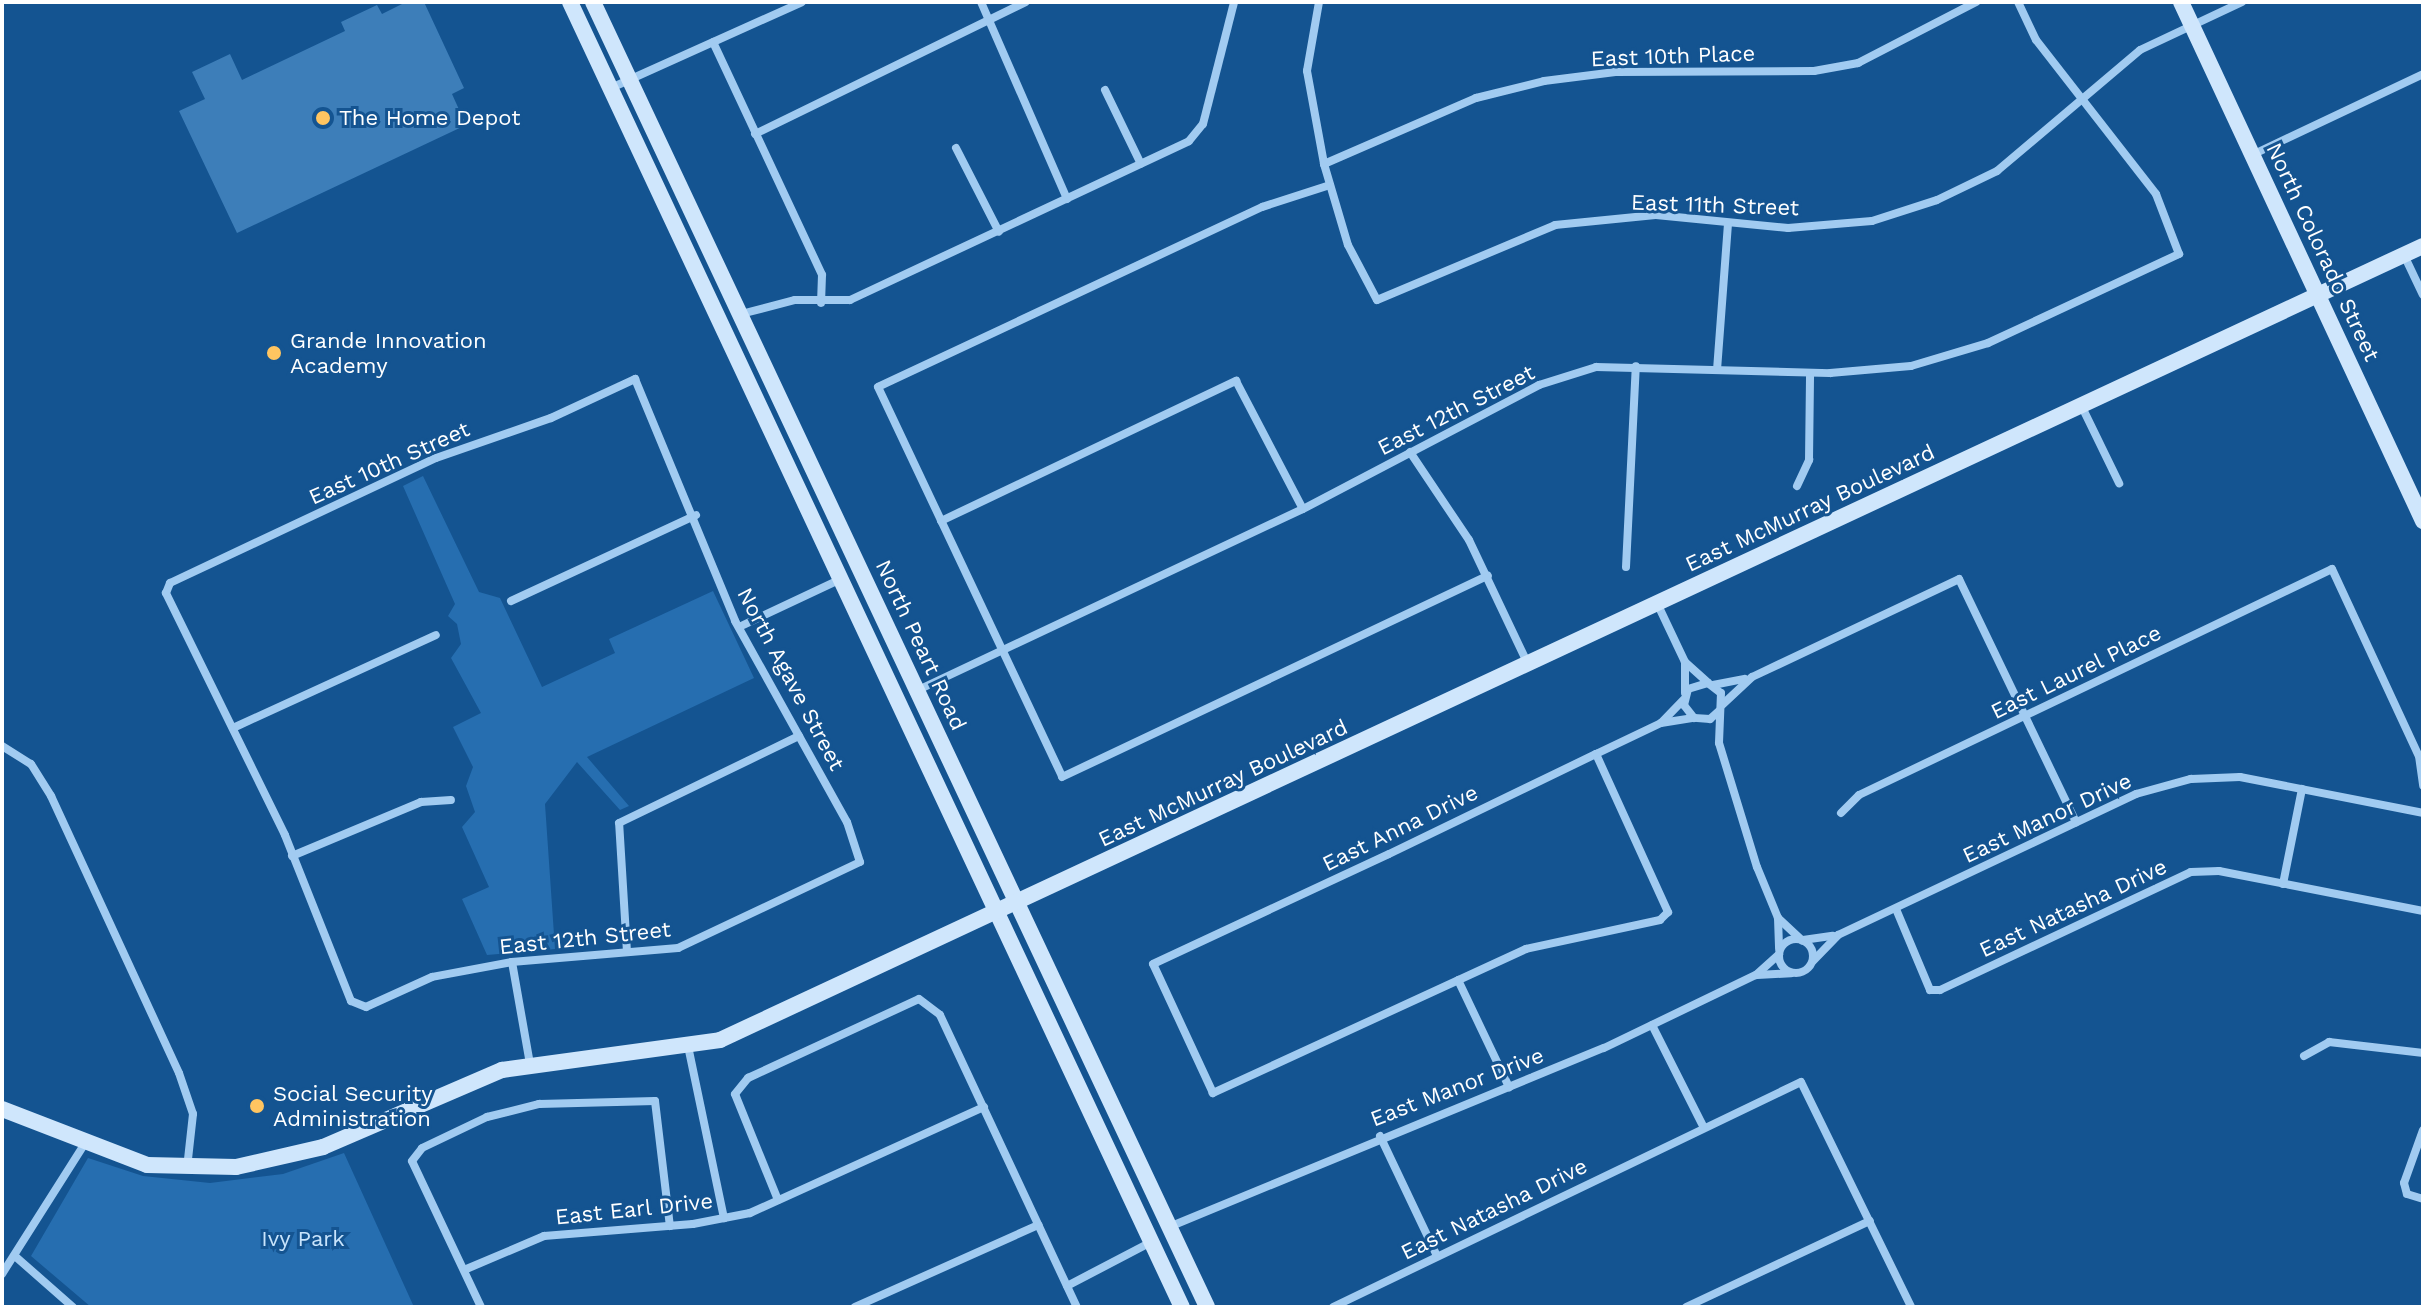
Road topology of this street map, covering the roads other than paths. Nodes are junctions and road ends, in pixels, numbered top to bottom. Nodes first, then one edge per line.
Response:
1 (570, 2) edge
2 (593, 2) edge
3 (802, 2) edge
4 (981, 2) edge
5 (1026, 2) edge
6 (1234, 2) edge
7 (1319, 2) edge
8 (1976, 2) edge
9 (2018, 2) edge
10 (2181, 2) edge
11 (2242, 2) edge
12 (990, 23) junction
13 (2191, 25) junction
14 (713, 42) junction
15 (2423, 74) edge
16 (629, 79) junction
17 (611, 88) junction
18 (1105, 90) dead end
19 (2084, 100) junction
20 (755, 134) junction
21 (956, 148) dead end
22 (2254, 154) junction
23 (1141, 164) junction
24 (1324, 164) junction
25 (1330, 185) junction
26 (1067, 199) junction
27 (1728, 224) junction
28 (999, 232) junction
29 (2423, 246) edge
30 (2404, 255) junction
31 (2317, 294) junction
32 (2423, 295) edge
33 (821, 303) junction
34 (740, 315) junction
35 (1636, 366) junction
36 (1717, 370) junction
37 (1810, 373) junction
38 (635, 379) joint
39 (2082, 407) junction
40 (1410, 452) junction
41 (2119, 483) dead end
42 (1797, 486) dead end
43 (1303, 509) junction
44 (696, 515) junction
45 (941, 521) junction
46 (2423, 521) edge
47 (1626, 567) dead end
48 (1488, 576) junction
49 (841, 579) junction
50 (511, 601) dead end
51 (1657, 603) junction
52 (739, 627) junction
53 (436, 635) dead end
54 (1003, 649) junction
55 (1685, 662) junction
56 (1529, 664) junction
57 (1752, 677) junction
58 (1711, 684) junction
59 (918, 690) junction
60 (1684, 697) junction
61 (1720, 708) junction
62 (2025, 716) junction
63 (1697, 719) junction
64 (1661, 723) junction
65 (233, 728) junction
66 (799, 736) junction
67 (1719, 743) junction
68 (2, 746) edge
69 (1596, 754) junction
70 (2423, 786) edge
71 (2302, 789) junction
72 (451, 800) dead end
73 (1841, 813) dead end
74 (2423, 813) edge
75 (2076, 822) junction
76 (292, 856) junction
77 (860, 862) joint
78 (2283, 884) junction
79 (1017, 904) junction
80 (1896, 909) junction
81 (2423, 911) edge
82 (998, 913) junction
83 (1778, 918) junction
84 (1838, 935) junction
85 (1803, 940) junction
86 (627, 952) junction
87 (1779, 953) junction
88 (1813, 961) junction
89 (512, 962) junction
90 (1792, 973) junction
91 (1756, 975) junction
92 (1458, 980) junction
93 (1652, 1025) junction
94 (688, 1046) junction
95 (2423, 1053) edge
96 (2304, 1056) dead end
97 (530, 1064) junction
98 (1509, 1087) junction
99 (984, 1107) junction
100 (2, 1109) edge
101 (1704, 1128) junction
102 (2423, 1130) edge
103 (1380, 1136) junction
104 (85, 1143) junction
105 (187, 1168) junction
106 (2423, 1199) edge
107 (778, 1200) junction
108 (724, 1218) junction
109 (1870, 1221) junction
110 (1038, 1225) junction
111 (670, 1226) junction
112 (1169, 1227) junction
113 (1152, 1242) junction
114 (1437, 1256) junction
115 (16, 1257) junction
116 (464, 1270) junction
117 (2, 1274) edge
118 (1067, 1286) junction
119 (1333, 1306) edge
120 (73, 1307) edge
121 (481, 1307) edge
122 (855, 1307) edge
123 (1077, 1307) edge
124 (1182, 1307) edge
125 (1207, 1307) edge
126 (1686, 1307) edge
127 (1911, 1307) edge

1 - 17 street, North Peart Road
2 - 16 street, North Peart Road
3 - 14 street
4 - 12 street
5 - 12 street
6 - 23 street
7 - 24 street
8 - 24 street, East 10th Place
9 - 19 street
10 - 13 street, North Colorado Street
11 - 13 street, East 11th Street
12 - 20 street
12 - 26 street
13 - 19 street, East 11th Street
13 - 22 street, North Colorado Street
14 - 16 street
14 - 20 street
15 - 22 street
16 - 17 street
16 - 34 street, North Peart Road
17 - 49 street, North Peart Road
18 - 23 street
19 - 27 street, East 11th Street
19 - 37 street, East 12th Street
20 - 33 street
21 - 28 street
22 - 31 street, North Colorado Street
23 - 26 street
24 - 25 street
25 - 27 street, East 11th Street
25 - 45 street
26 - 28 street
27 - 36 street
28 - 33 street
29 - 30 street, East McMurray Boulevard
30 - 31 street, East McMurray Boulevard
30 - 32 street
31 - 39 street, East McMurray Boulevard
31 - 46 street, North Colorado Street
33 - 34 street
34 - 59 street, North Peart Road
35 - 36 street, East 12th Street
35 - 40 street, East 12th Street
35 - 47 street
36 - 37 street, East 12th Street
37 - 42 street
38 - 44 street, North Agave Street
38 - 65 street, East 10th Street
39 - 41 street
39 - 51 street, East McMurray Boulevard
40 - 43 street, East 12th Street
40 - 48 street
43 - 45 street
43 - 54 street, East 12th Street
44 - 50 street
44 - 52 street, North Agave Street
45 - 54 street
48 - 54 street
48 - 56 street
49 - 52 street
49 - 82 street, North Peart Road
51 - 55 street
51 - 56 street, East McMurray Boulevard
52 - 66 street, North Agave Street
53 - 65 street
54 - 59 street, East 12th Street
55 - 58 street
55 - 60 street
56 - 79 street, East McMurray Boulevard
57 - 58 street
57 - 61 street
57 - 62 street
58 - 60 street
58 - 61 street
59 - 79 street, North Peart Road
60 - 63 street
60 - 64 street, East Anna Drive
61 - 63 street, East Anna Drive
61 - 67 street
62 - 70 street, East Laurel Place
62 - 73 street, East Laurel Place
62 - 75 street
63 - 64 street, East Anna Drive
63 - 67 street
64 - 69 street, East Anna Drive
65 - 76 street
66 - 77 street, North Agave Street
66 - 86 street
67 - 83 street
68 - 105 street
69 - 92 street
69 - 92 street, East Anna Drive
71 - 74 street, East Manor Drive
71 - 75 street, East Manor Drive
71 - 78 street
72 - 76 street
75 - 80 street, East Manor Drive
76 - 89 street, East 12th Street
77 - 86 street, East 12th Street
78 - 80 street, East Natasha Drive
78 - 81 street, East Natasha Drive
79 - 82 street, East McMurray Boulevard
79 - 112 street, North Peart Road
80 - 84 street, East Manor Drive
82 - 94 street, East McMurray Boulevard
82 - 113 street, North Peart Road
83 - 85 street
83 - 87 street
84 - 85 street, East Manor Drive
84 - 88 street, East Manor Drive
85 - 87 street, East Manor Drive
85 - 88 street
86 - 89 street, East 12th Street
87 - 90 street
87 - 91 street, East Manor Drive
88 - 90 street, East Manor Drive
89 - 97 street
90 - 91 street, East Manor Drive
91 - 93 street, East Manor Drive
92 - 98 street
93 - 98 street, East Manor Drive
93 - 101 street
94 - 97 street, East McMurray Boulevard
94 - 108 street
95 - 96 street
97 - 105 street, East McMurray Boulevard
98 - 103 street, East Manor Drive
99 - 107 street, East Earl Drive
99 - 107 street
99 - 110 street
100 - 104 street, East McMurray Boulevard
101 - 109 street, East Natasha Drive
101 - 114 street, East Natasha Drive
102 - 106 street
103 - 112 street, East Manor Drive
103 - 114 street
104 - 105 street, East McMurray Boulevard
104 - 115 street
107 - 108 street, East Earl Drive
108 - 111 street, East Earl Drive
109 - 126 street
109 - 127 street
110 - 118 street
110 - 122 street
111 - 116 street, East Earl Drive
111 - 116 street
112 - 125 street, North Peart Road
113 - 118 street
113 - 124 street, North Peart Road
114 - 119 street, East Natasha Drive
115 - 117 street
115 - 120 street
116 - 121 street
118 - 123 street

